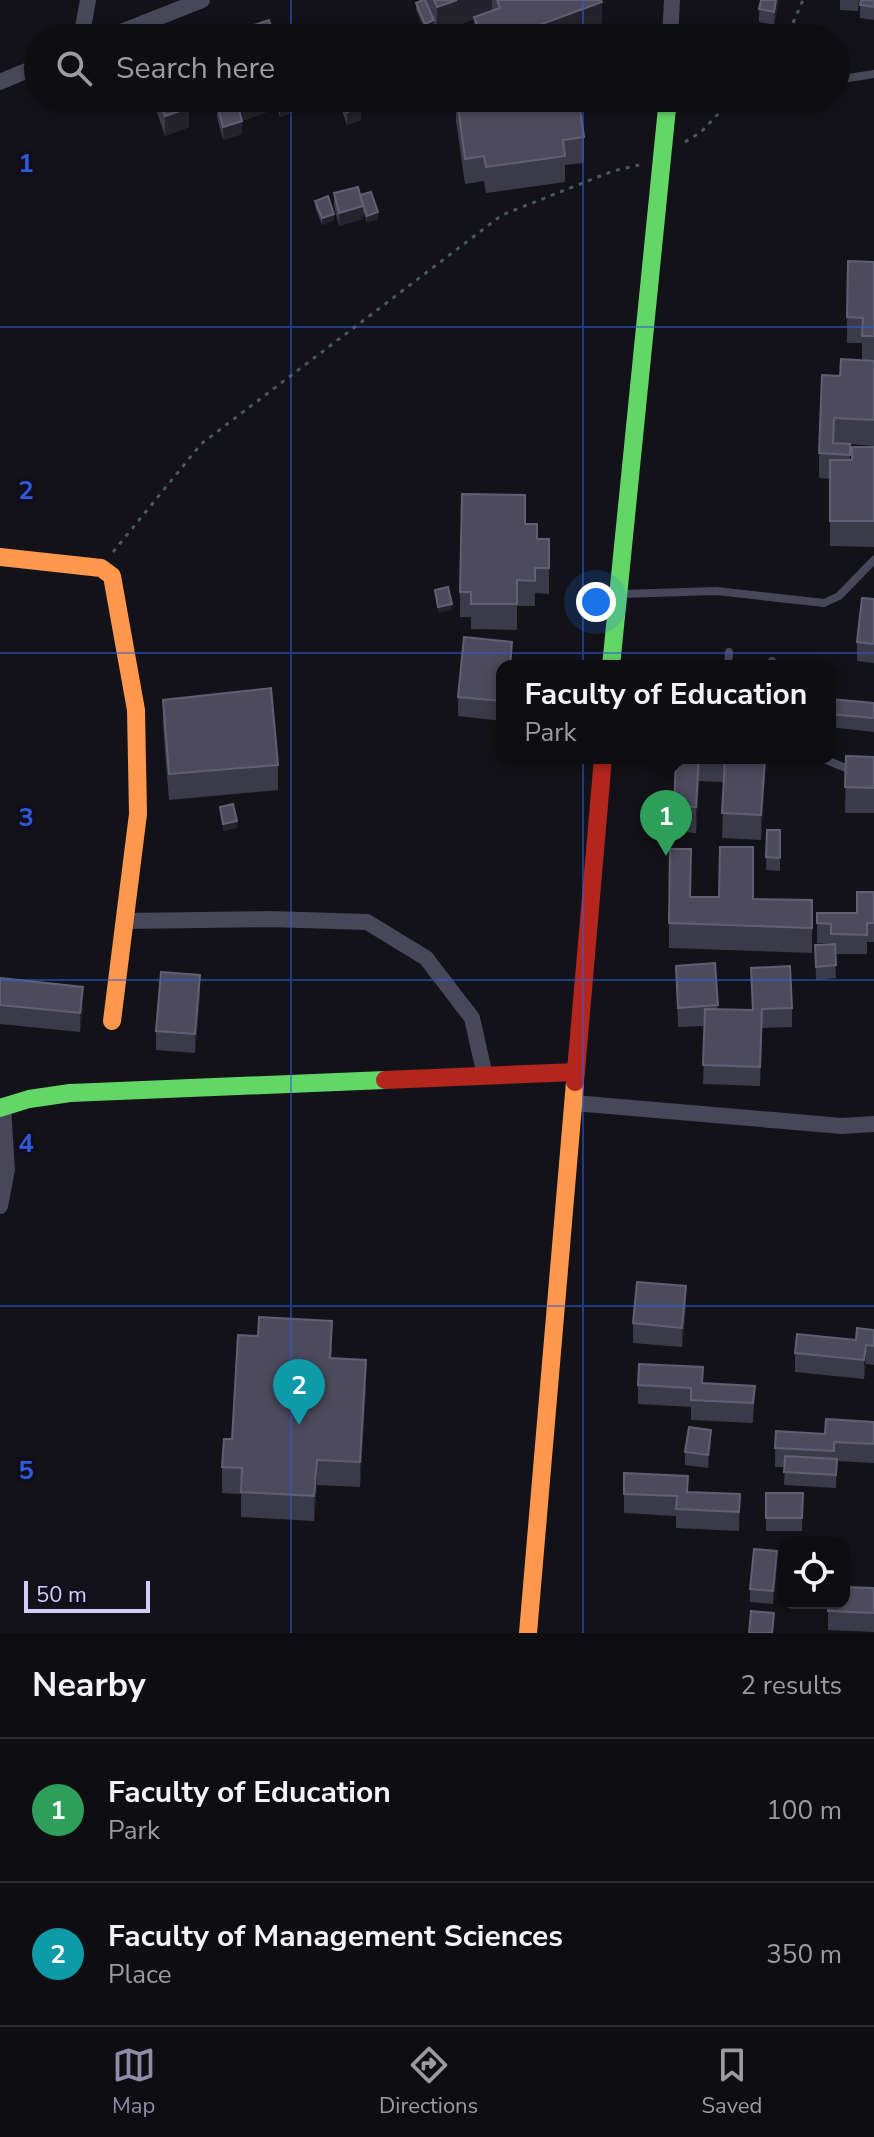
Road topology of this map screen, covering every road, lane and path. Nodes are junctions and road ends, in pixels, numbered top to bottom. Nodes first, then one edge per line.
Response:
1 (88, 0) edge
2 (202, 0) edge
3 (672, 0) edge
4 (803, 0) edge
5 (84, 24) edge
6 (141, 24) edge
7 (671, 24) edge
8 (792, 24) edge
9 (24, 72) edge
10 (874, 74) edge
11 (850, 78) edge
12 (0, 82) edge
13 (667, 112) edge
14 (721, 112) edge
15 (664, 159) junction
16 (0, 557) edge
17 (874, 560) edge
18 (101, 568) junction
19 (618, 594) junction
20 (729, 652) dead end
21 (612, 660) edge
22 (728, 660) edge
23 (602, 764) edge
24 (836, 764) edge
25 (874, 774) edge
26 (126, 921) junction
27 (112, 1021) dead end
28 (576, 1072) junction
29 (485, 1076) junction
30 (574, 1103) junction
31 (2, 1108) edge
32 (874, 1124) edge
33 (0, 1206) edge
34 (528, 1633) edge

1 - 5 street
2 - 6 street
3 - 7 street
4 - 8 path
9 - 12 street
10 - 11 lane
13 - 15 street
14 - 15 path
15 - 18 path
15 - 19 street
16 - 18 street
17 - 19 lane
18 - 26 street
19 - 21 street
20 - 22 lane
23 - 28 street
24 - 25 lane
26 - 27 street
26 - 29 street
28 - 29 street
28 - 30 street
29 - 31 street
30 - 32 street
30 - 34 street
31 - 33 street

